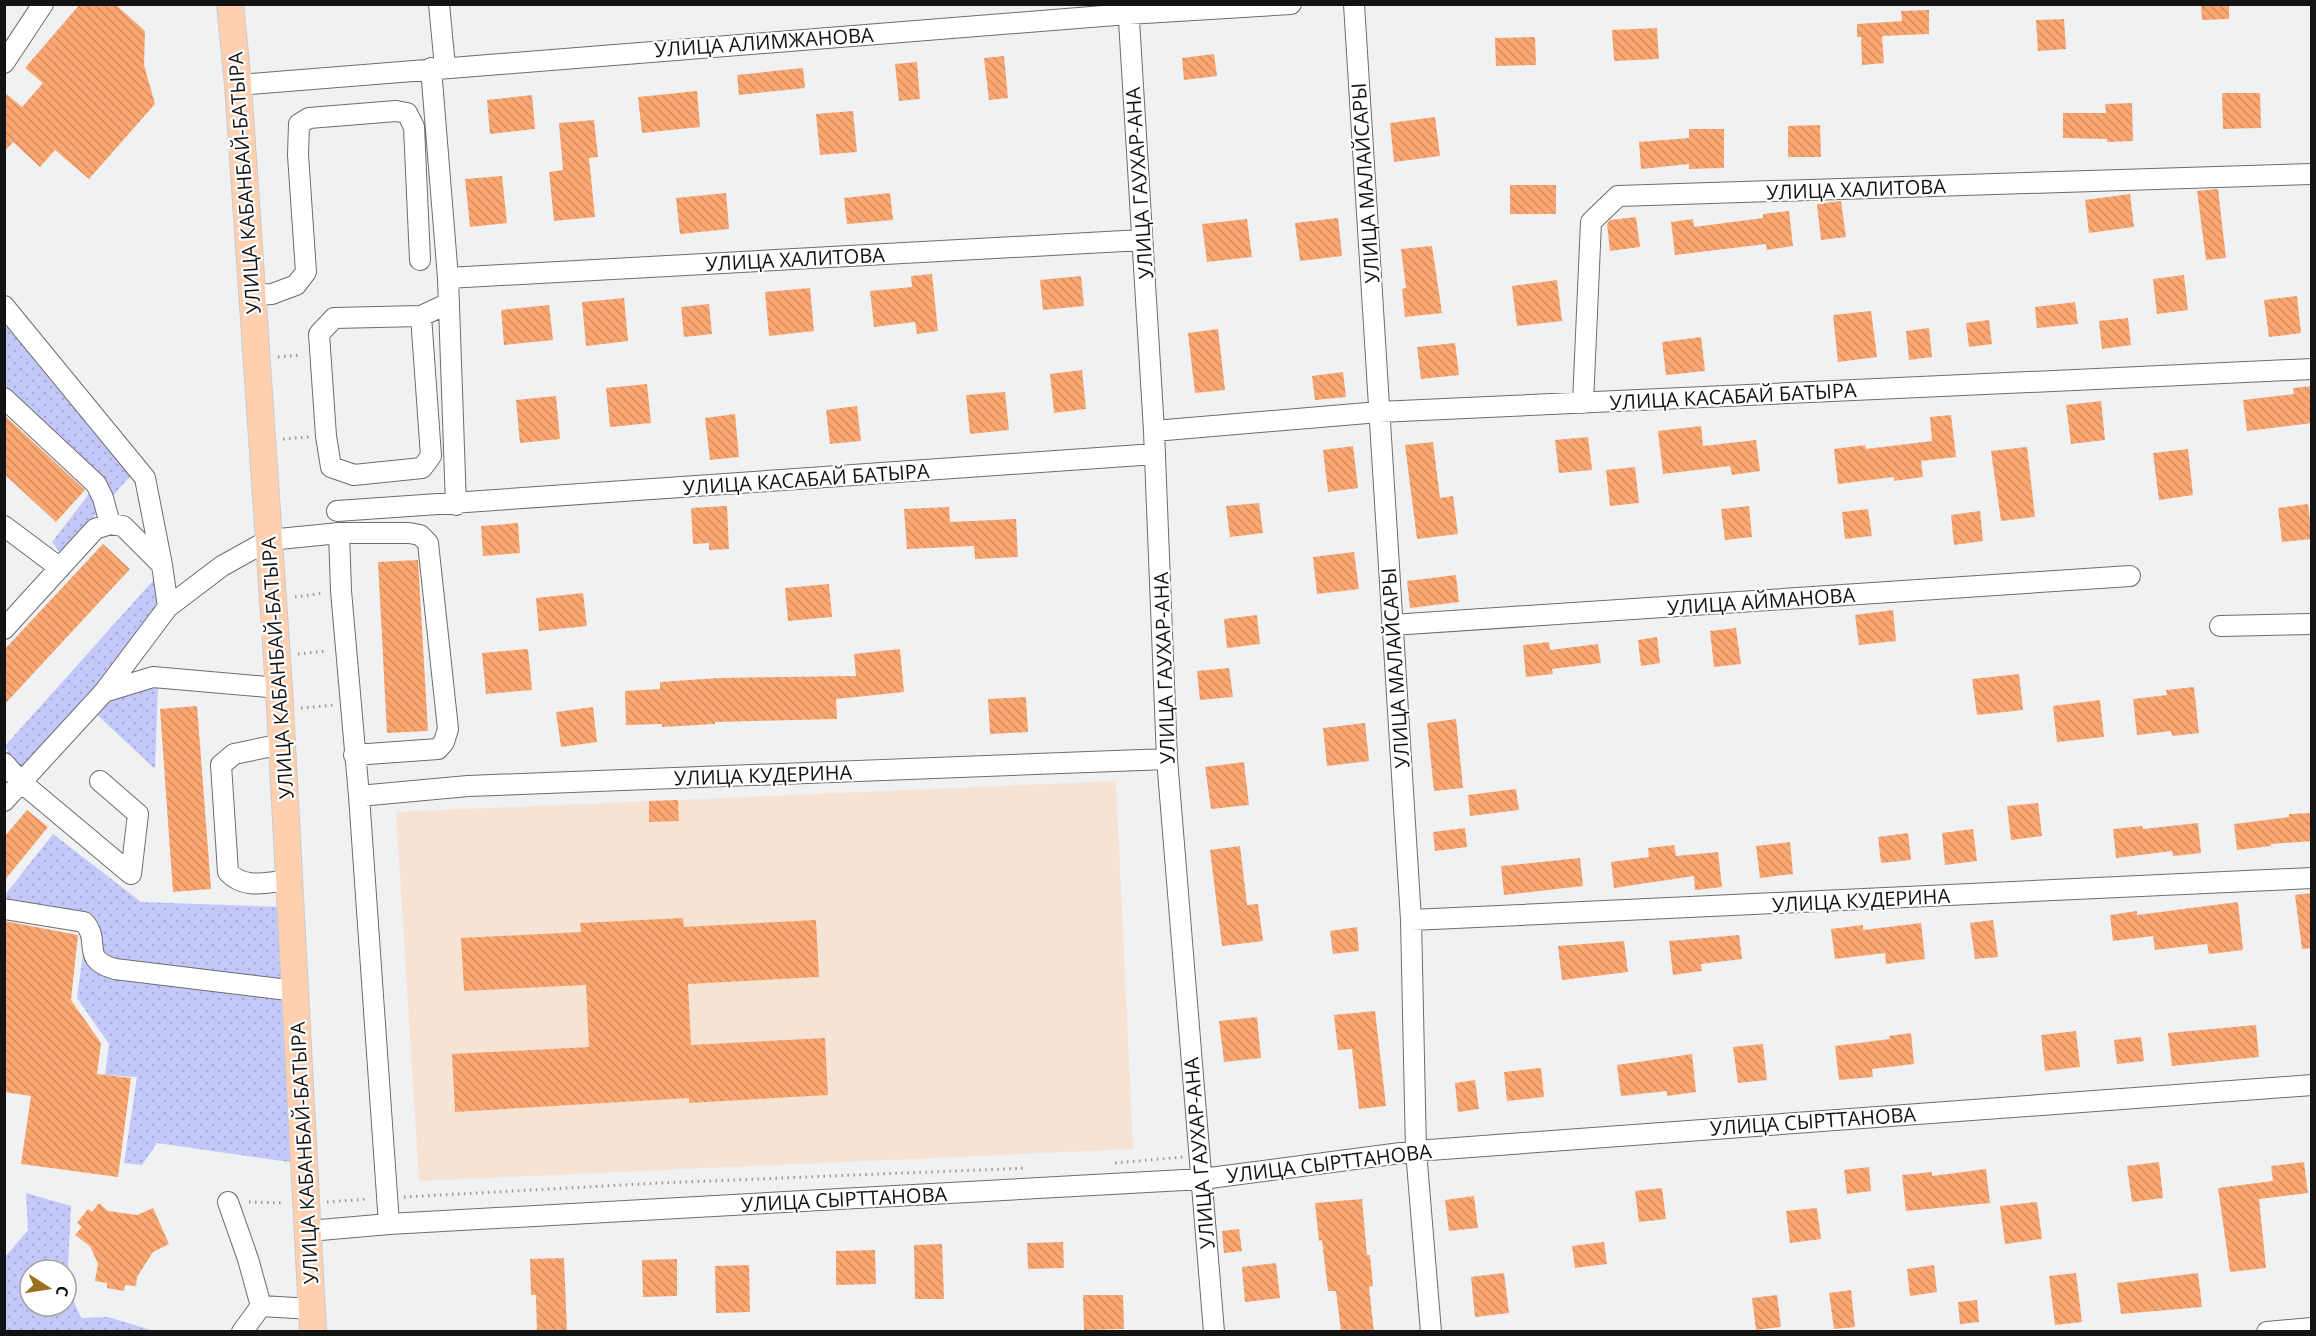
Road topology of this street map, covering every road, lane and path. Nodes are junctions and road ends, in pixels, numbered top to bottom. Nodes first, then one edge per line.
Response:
1 (43, 4) edge
2 (230, 4) edge
3 (439, 4) edge
4 (1291, 4) edge
5 (1354, 4) edge
6 (1128, 9) edge
7 (4, 63) edge
8 (438, 67) junction
9 (238, 85) junction
10 (2312, 174) edge
11 (1142, 240) junction
12 (420, 260) dead end
13 (448, 278) junction
14 (252, 295) junction
15 (449, 303) junction
16 (4, 306) edge
17 (421, 316) junction
18 (321, 353) junction
19 (256, 359) junction
20 (2312, 369) edge
21 (4, 398) edge
22 (1583, 403) junction
23 (1379, 412) junction
24 (1154, 431) junction
25 (326, 436) junction
26 (262, 440) junction
27 (1155, 454) junction
28 (456, 505) junction
29 (338, 512) dead end
30 (110, 524) junction
31 (4, 526) edge
32 (339, 533) junction
33 (269, 540) junction
34 (162, 565) junction
35 (60, 568) junction
36 (2130, 576) dead end
37 (341, 591) junction
38 (273, 599) junction
39 (168, 608) junction
40 (2312, 624) edge
41 (1392, 625) junction
42 (2220, 626) dead end
43 (4, 629) edge
44 (347, 649) junction
45 (277, 656) junction
46 (104, 692) junction
47 (280, 699) junction
48 (350, 704) junction
49 (282, 744) junction
50 (354, 755) junction
51 (1167, 759) junction
52 (4, 763) edge
53 (100, 781) dead end
54 (21, 782) junction
55 (359, 796) junction
56 (4, 801) edge
57 (2312, 879) edge
58 (290, 880) junction
59 (4, 909) edge
60 (1411, 920) junction
61 (296, 991) junction
62 (2312, 1085) edge
63 (1416, 1150) junction
64 (1200, 1156) junction
65 (1111, 1163) dead end
66 (1033, 1168) dead end
67 (1202, 1179) junction
68 (388, 1198) junction
69 (228, 1202) joint
70 (307, 1203) junction
71 (390, 1224) junction
72 (309, 1231) junction
73 (261, 1306) junction
74 (313, 1320) edge
75 (2312, 1328) edge
76 (242, 1332) edge
77 (1214, 1332) edge
78 (1431, 1332) edge
79 (2267, 1332) edge

1 - 7 street
2 - 9 main road, УЛИЦА КАБАНБАЙ-БАТЫРА
3 - 8 street
4 - 6 street, УЛИЦА АЛИМЖАНОВА
5 - 23 street, УЛИЦА МАЛАЙСАРЫ
6 - 8 street, УЛИЦА АЛИМЖАНОВА
6 - 11 street, УЛИЦА ГАУХАР-АНА
8 - 9 street, УЛИЦА АЛИМЖАНОВА
8 - 13 street
9 - 14 main road, УЛИЦА КАБАНБАЙ-БАТЫРА
10 - 22 street, УЛИЦА ХАЛИТОВА
11 - 13 street, УЛИЦА ХАЛИТОВА
11 - 24 street, УЛИЦА ГАУХАР-АНА
12 - 14 street
13 - 15 street
14 - 19 main road, УЛИЦА КАБАНБАЙ-БАТЫРА
15 - 17 street
15 - 28 street
16 - 34 street
17 - 18 street
17 - 25 street
18 - 19 path
18 - 25 street
19 - 26 main road, УЛИЦА КАБАНБАЙ-БАТЫРА
20 - 22 street, УЛИЦА КАСАБАЙ БАТЫРА
21 - 30 street
22 - 23 street, УЛИЦА КАСАБАЙ БАТЫРА
23 - 24 street, УЛИЦА КАСАБАЙ БАТЫРА
23 - 41 street, УЛИЦА МАЛАЙСАРЫ
24 - 27 street, УЛИЦА ГАУХАР-АНА
25 - 26 path
26 - 33 main road, УЛИЦА КАБАНБАЙ-БАТЫРА
27 - 28 street, УЛИЦА КАСАБАЙ БАТЫРА
27 - 51 street, УЛИЦА ГАУХАР-АНА
28 - 29 street, УЛИЦА КАСАБАЙ БАТЫРА
30 - 34 street
30 - 35 street
31 - 35 street
32 - 33 street
32 - 37 street
32 - 50 street
33 - 38 main road, УЛИЦА КАБАНБАЙ-БАТЫРА
33 - 39 street
34 - 39 street
35 - 43 street
36 - 41 street, УЛИЦА АЙМАНОВА
37 - 38 path
37 - 44 street
38 - 45 main road, УЛИЦА КАБАНБАЙ-БАТЫРА
39 - 46 street
40 - 42 street
41 - 60 street, УЛИЦА МАЛАЙСАРЫ
44 - 45 path
44 - 48 street
45 - 47 main road, УЛИЦА КАБАНБАЙ-БАТЫРА
46 - 47 street
46 - 54 street
47 - 48 path
47 - 49 main road, УЛИЦА КАБАНБАЙ-БАТЫРА
48 - 50 street
49 - 58 main road, УЛИЦА КАБАНБАЙ-БАТЫРА
49 - 58 street
50 - 55 street
51 - 55 street, УЛИЦА КУДЕРИНА
51 - 64 street, УЛИЦА ГАУХАР-АНА
52 - 54 street
53 - 54 street
54 - 56 street
55 - 68 street
57 - 60 street, УЛИЦА КУДЕРИНА
58 - 61 main road, УЛИЦА КАБАНБАЙ-БАТЫРА
59 - 61 street
60 - 63 street, УЛИЦА МАЛАЙСАРЫ
61 - 70 main road, УЛИЦА КАБАНБАЙ-БАТЫРА
62 - 63 street, УЛИЦА СЫРТТАНОВА
63 - 67 street, УЛИЦА СЫРТТАНОВА
63 - 78 street, УЛИЦА МАЛАЙСАРЫ
64 - 65 path
64 - 67 street, УЛИЦА ГАУХАР-АНА
66 - 68 path
67 - 71 street, УЛИЦА СЫРТТАНОВА
67 - 77 street, УЛИЦА ГАУХАР-АНА
68 - 70 path
68 - 71 street
69 - 70 path
69 - 73 street
70 - 72 main road, УЛИЦА КАБАНБАЙ-БАТЫРА
71 - 72 street, УЛИЦА СЫРТТАНОВА
72 - 74 main road, УЛИЦА КАБАНБАЙ-БАТЫРА
73 - 74 street
73 - 76 street
75 - 79 street

